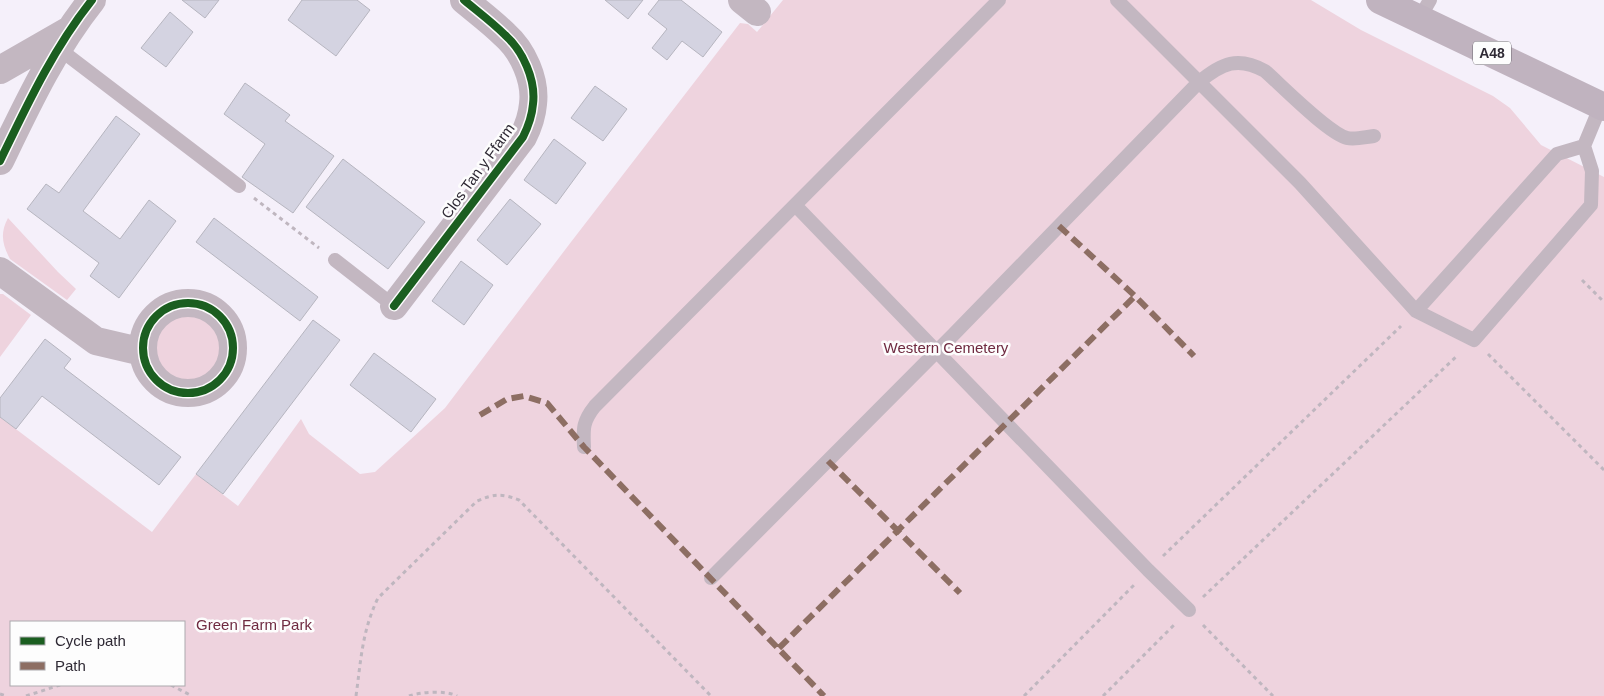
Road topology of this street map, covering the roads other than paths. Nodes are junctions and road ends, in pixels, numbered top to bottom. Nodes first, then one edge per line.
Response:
1 (92, 0) edge
2 (464, 0) edge
3 (999, 0) edge
4 (1117, 0) edge
5 (1380, 0) edge
6 (1424, 9) edge
7 (63, 40) junction
8 (0, 70) edge
9 (1199, 82) junction
10 (1602, 106) edge
11 (1374, 136) dead end
12 (1584, 146) junction
13 (0, 161) edge
14 (239, 186) road end
15 (795, 205) junction
16 (335, 260) road end
17 (0, 271) edge
18 (394, 306) joint
19 (1416, 311) junction
20 (937, 351) junction
21 (143, 352) dead end
22 (584, 447) dead end
23 (711, 578) dead end
24 (1189, 610) road end

1 - 7 street
2 - 18 street, Clos Tan y Ffarm
3 - 15 lane
4 - 9 lane
5 - 6 highway, A48
6 - 10 highway, A48
7 - 8 street
7 - 13 street
7 - 14 lane
9 - 11 lane
9 - 19 lane
9 - 20 lane
10 - 12 lane
12 - 19 lane
12 - 19 lane
15 - 20 lane
15 - 22 lane
16 - 18 lane
17 - 21 street
20 - 23 lane
20 - 24 lane

